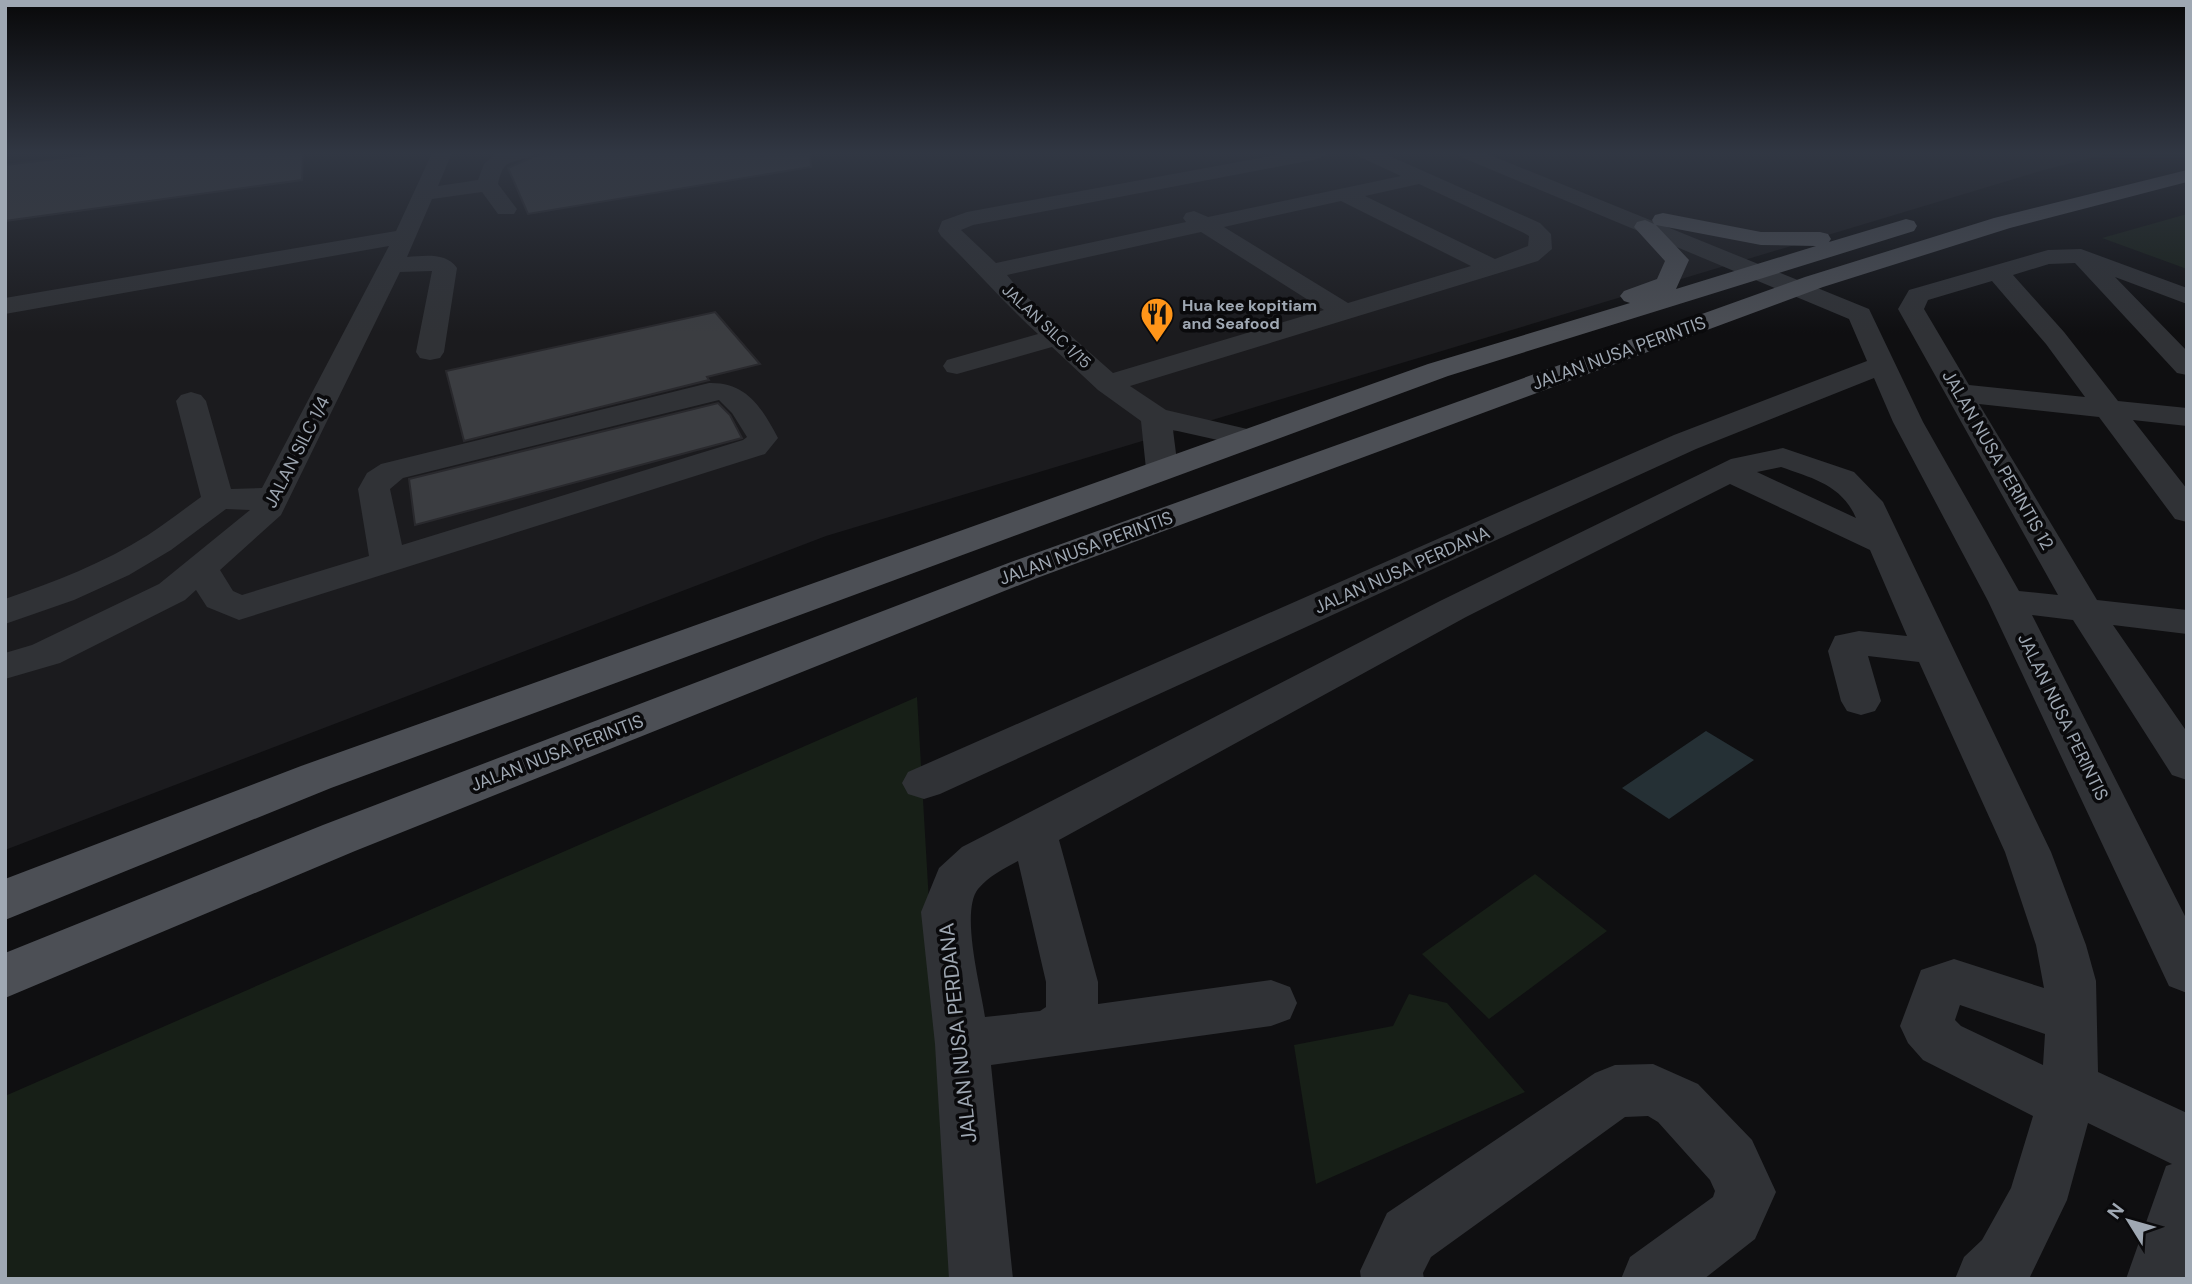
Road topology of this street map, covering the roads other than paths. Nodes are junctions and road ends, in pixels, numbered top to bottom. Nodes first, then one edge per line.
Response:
1 (414, 213) edge
2 (999, 213) edge
3 (1186, 213) edge
4 (1259, 213) edge
5 (1382, 213) edge
6 (1498, 213) edge
7 (1625, 213) edge
8 (1634, 213) edge
9 (2042, 213) edge
10 (1654, 223) junction
11 (1206, 225) junction
12 (404, 236) junction
13 (2081, 256) junction
14 (391, 266) junction
15 (1492, 267) junction
16 (991, 271) junction
17 (1996, 271) junction
18 (1783, 277) junction
19 (2187, 297) edge
20 (1378, 302) junction
21 (5, 306) edge
22 (1345, 312) junction
23 (1412, 317) dead end
24 (1058, 337) junction
25 (430, 352) dead end
26 (1883, 365) junction
27 (957, 366) dead end
28 (2187, 367) edge
29 (1438, 370) junction
30 (1108, 384) junction
31 (1959, 393) junction
32 (191, 401) dead end
33 (2107, 409) junction
34 (1156, 417) junction
35 (2187, 417) edge
36 (1249, 438) junction
37 (1162, 469) junction
38 (274, 497) junction
39 (218, 500) junction
40 (2187, 512) edge
41 (388, 562) junction
42 (201, 569) junction
43 (1401, 571) junction
44 (2006, 601) junction
45 (1451, 610) junction
46 (2085, 610) junction
47 (5, 612) edge
48 (2187, 622) edge
49 (1933, 651) junction
50 (5, 666) edge
51 (1861, 702) dead end
52 (2167, 713) edge
53 (2187, 764) edge
54 (924, 783) dead end
55 (1034, 832) junction
56 (5, 900) edge
57 (2187, 971) edge
58 (5, 976) edge
59 (1271, 1003) dead end
60 (2072, 1020) junction
61 (1052, 1034) junction
62 (962, 1044) junction
63 (2067, 1095) junction
64 (2187, 1142) edge
65 (2187, 1187) edge
66 (981, 1279) edge
67 (1393, 1279) edge
68 (1652, 1279) edge
69 (1986, 1279) edge
70 (2157, 1279) edge

1 - 12 street, JALAN SILC 1/4
2 - 16 street, JALAN SILC 1/15
3 - 11 street
4 - 11 street
5 - 15 street
6 - 15 street
7 - 10 street
8 - 10 street
9 - 18 main road, JALAN NUSA PERINTIS
10 - 18 street
10 - 18 main road, JALAN NUSA PERINTIS
10 - 29 main road
11 - 16 street
11 - 22 street
12 - 14 street, JALAN SILC 1/4
12 - 21 street
13 - 17 street
13 - 19 street
13 - 28 street
14 - 25 street
14 - 38 street, JALAN SILC 1/4
15 - 20 street
16 - 24 street, JALAN SILC 1/15
17 - 31 street, JALAN NUSA PERINTIS 12
17 - 33 street
18 - 26 street, JALAN NUSA PERINTIS
18 - 29 main road, JALAN NUSA PERINTIS
18 - 58 main road, JALAN NUSA PERINTIS
20 - 22 street
20 - 23 street
22 - 30 street
24 - 27 street
24 - 30 street, JALAN SILC 1/15
26 - 43 street, JALAN NUSA PERDANA
26 - 44 street, JALAN NUSA PERINTIS
29 - 36 main road, JALAN NUSA PERINTIS
30 - 34 street, JALAN SILC 1/15
31 - 33 street
31 - 46 street, JALAN NUSA PERINTIS 12
32 - 39 street
33 - 35 street
33 - 40 street
34 - 36 street, JALAN SILC 1/15
34 - 37 street
36 - 37 main road, JALAN NUSA PERINTIS
37 - 56 main road, JALAN NUSA PERINTIS
38 - 39 street
38 - 42 street, JALAN SILC 1/4
39 - 47 street
41 - 41 street
41 - 42 street
42 - 50 street, JALAN SILC 1/4
43 - 45 street
43 - 54 street, JALAN NUSA PERDANA
44 - 46 street
44 - 57 street, JALAN NUSA PERINTIS
45 - 49 street, JALAN NUSA PERDANA
45 - 55 street, JALAN NUSA PERDANA
46 - 48 street
46 - 52 street, JALAN NUSA PERINTIS 12
49 - 51 street
49 - 60 street, JALAN NUSA PERDANA
52 - 53 street, JALAN NUSA PERINTIS 12
55 - 61 street
55 - 62 street, JALAN NUSA PERDANA
59 - 61 street
60 - 63 street, JALAN NUSA PERDANA
60 - 63 street
61 - 62 street
62 - 66 street, JALAN NUSA PERDANA
63 - 64 street
63 - 69 street, JALAN NUSA PERDANA
65 - 70 street
67 - 68 street

